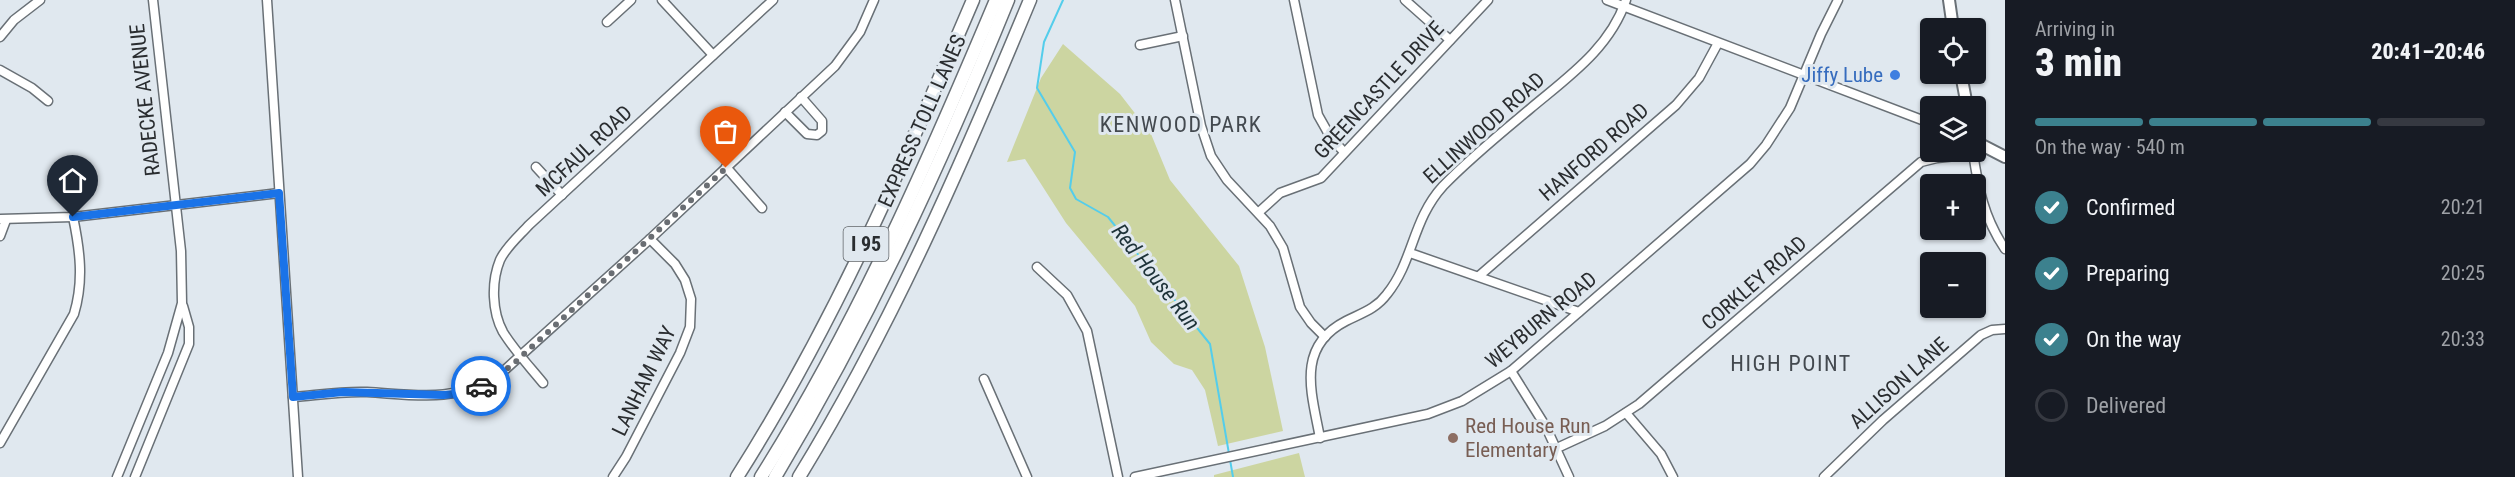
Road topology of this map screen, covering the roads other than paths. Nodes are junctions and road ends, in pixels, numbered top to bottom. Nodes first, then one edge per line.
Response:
1 (40, 0) edge
2 (153, 0) edge
3 (267, 0) edge
4 (631, 0) edge
5 (662, 0) edge
6 (773, 0) edge
7 (874, 0) edge
8 (973, 0) edge
9 (996, 0) edge
10 (1008, 0) edge
11 (1030, 0) edge
12 (1175, 0) edge
13 (1294, 0) edge
14 (1405, 0) edge
15 (1488, 0) edge
16 (1606, 0) edge
17 (1838, 0) edge
18 (1949, 0) edge
19 (1625, 3) edge
20 (1952, 18) edge
21 (607, 22) dead end
22 (1183, 36) junction
23 (0, 37) edge
24 (1450, 40) junction
25 (1718, 43) junction
26 (1140, 45) dead end
27 (713, 55) junction
28 (0, 70) edge
29 (1804, 76) junction
30 (801, 97) junction
31 (48, 101) dead end
32 (785, 112) junction
33 (1920, 119) edge
34 (1986, 147) edge
35 (1344, 153) junction
36 (2005, 157) edge
37 (1924, 162) edge
38 (1976, 162) edge
39 (536, 167) dead end
40 (726, 168) junction
41 (279, 193) junction
42 (562, 195) junction
43 (175, 205) junction
44 (762, 208) dead end
45 (1259, 212) junction
46 (73, 217) junction
47 (3, 220) edge
48 (0, 236) edge
49 (650, 239) junction
50 (2005, 249) edge
51 (1410, 253) junction
52 (1037, 267) dead end
53 (1479, 276) junction
54 (182, 303) junction
55 (1579, 312) junction
56 (2005, 329) edge
57 (1325, 337) junction
58 (522, 356) junction
59 (1511, 371) junction
60 (984, 379) dead end
61 (543, 383) dead end
62 (293, 397) junction
63 (1626, 413) junction
64 (1320, 438) junction
65 (0, 443) edge
66 (1557, 448) junction
67 (117, 477) edge
68 (135, 477) edge
69 (298, 477) edge
70 (613, 477) edge
71 (737, 477) edge
72 (761, 477) edge
73 (775, 477) edge
74 (799, 477) edge
75 (1027, 477) edge
76 (1118, 477) edge
77 (1135, 477) edge
78 (1569, 477) edge
79 (1673, 477) edge
80 (1824, 477) edge

1 - 23 street
2 - 43 street, RADECKE AVENUE
3 - 41 street
4 - 21 street
5 - 27 street
6 - 27 street, MCFAUL ROAD
7 - 30 street
8 - 71 highway, I 95
9 - 72 highway, EXPRESS TOLL LANES
10 - 73 highway, EXPRESS TOLL LANES
11 - 74 highway, I 95
12 - 22 street
13 - 35 street
14 - 24 street
15 - 24 street, GREENCASTLE DRIVE
16 - 19 street
17 - 29 street, WEYBURN ROAD
18 - 20 main road
19 - 25 street
19 - 51 street, ELLINWOOD ROAD
22 - 26 street
22 - 45 street
24 - 35 street, GREENCASTLE DRIVE
25 - 29 street
25 - 53 street, HANFORD ROAD
27 - 42 street, MCFAUL ROAD
28 - 31 street
29 - 33 street
29 - 55 street, WEYBURN ROAD
30 - 32 street
30 - 32 street
32 - 40 street
34 - 36 main road
35 - 45 street, GREENCASTLE DRIVE
37 - 63 street, CORKLEY ROAD
38 - 50 street
39 - 42 street
40 - 44 street
40 - 49 street
41 - 43 street
41 - 62 street
42 - 58 street, MCFAUL ROAD
43 - 46 street
43 - 54 street, RADECKE AVENUE
45 - 57 street
46 - 47 street
46 - 65 street
47 - 48 street
49 - 58 street
49 - 70 street, LANHAM WAY
51 - 53 street
51 - 57 street, ELLINWOOD ROAD
52 - 76 street
53 - 55 street
54 - 67 street, RADECKE AVENUE
54 - 68 street, RADECKE AVENUE
55 - 59 street, WEYBURN ROAD
56 - 80 street, ALLISON LANE
57 - 64 street, ELLINWOOD ROAD
58 - 61 street, MCFAUL ROAD
58 - 62 street
59 - 64 street, WEYBURN ROAD
59 - 66 street
60 - 75 street
62 - 69 street
63 - 66 street, CORKLEY ROAD
63 - 79 street
64 - 77 street, WEYBURN ROAD
66 - 78 street

